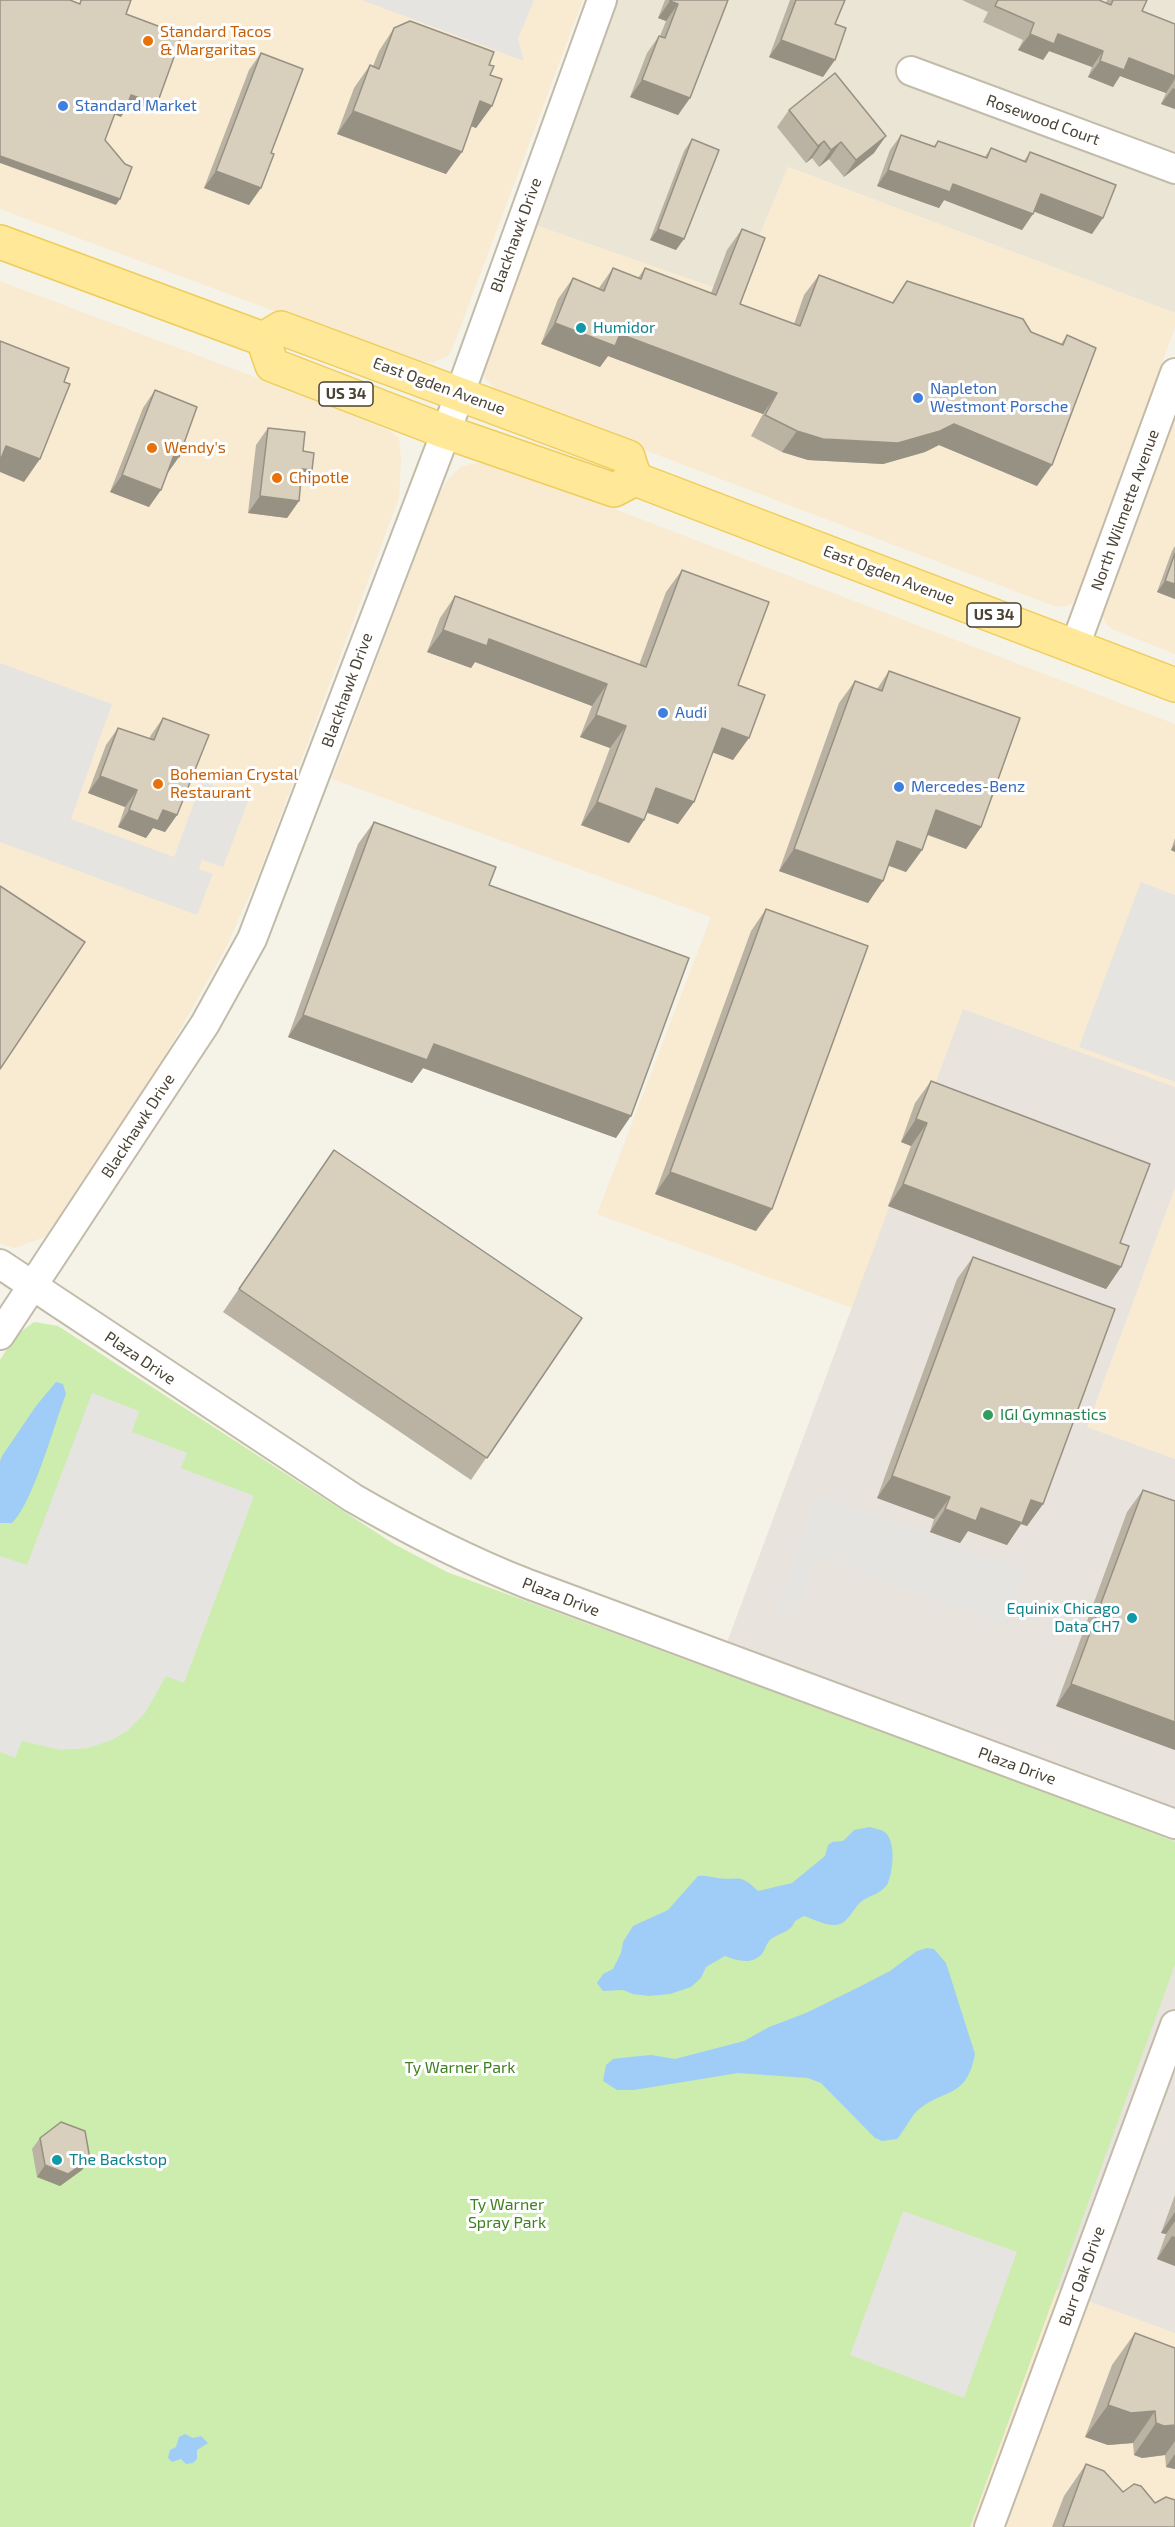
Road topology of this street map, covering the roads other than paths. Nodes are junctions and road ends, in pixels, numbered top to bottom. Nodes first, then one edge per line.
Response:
1 (602, 0) edge
2 (911, 70) dead end
3 (1175, 169) edge
4 (0, 242) edge
5 (263, 339) junction
6 (1175, 373) edge
7 (459, 394) junction
8 (446, 432) junction
9 (636, 479) junction
10 (1075, 646) junction
11 (1175, 685) edge
12 (0, 1264) edge
13 (32, 1286) junction
14 (0, 1335) edge
15 (1175, 1824) edge
16 (1175, 2025) edge
17 (989, 2527) edge

1 - 7 street, Blackhawk Drive
2 - 3 street, Rosewood Court
4 - 5 main road
5 - 7 main road, East Ogden Avenue / US 34
5 - 8 main road, US 34
6 - 10 street, North Wilmette Avenue
7 - 8 street, Blackhawk Drive
7 - 9 main road, East Ogden Avenue / US 34
8 - 9 main road, US 34
8 - 13 street, Blackhawk Drive
9 - 10 main road, East Ogden Avenue / US 34
10 - 11 main road, East Ogden Avenue / US 34
12 - 13 street, Plaza Drive
13 - 14 street, Blackhawk Drive
13 - 15 street, Plaza Drive
16 - 17 street, Burr Oak Drive

